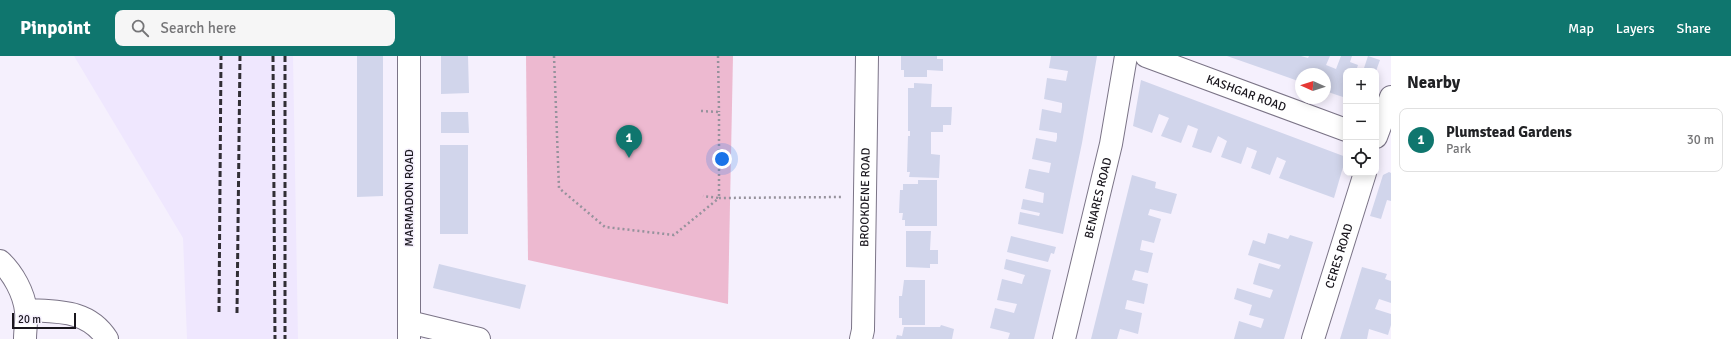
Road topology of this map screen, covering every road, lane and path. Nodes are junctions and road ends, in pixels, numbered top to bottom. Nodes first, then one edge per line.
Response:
1 (409, 56) edge
2 (554, 56) edge
3 (718, 56) edge
4 (867, 56) edge
5 (1126, 56) edge
6 (1146, 56) edge
7 (1391, 97) edge
8 (701, 111) dead end
9 (719, 112) junction
10 (1343, 129) edge
11 (1379, 129) edge
12 (1379, 142) edge
13 (1391, 146) edge
14 (1364, 176) edge
15 (703, 196) dead end
16 (865, 196) junction
17 (719, 198) junction
18 (0, 261) edge
19 (26, 310) junction
20 (409, 330) edge
21 (25, 339) edge
22 (107, 339) edge
23 (480, 339) edge
24 (861, 339) edge
25 (1064, 339) edge
26 (1313, 339) edge

1 - 20 street, MARMADON ROAD
2 - 17 path
3 - 9 path
4 - 16 street, BROOKDENE ROAD
5 - 25 street, BENARES ROAD
6 - 10 street, KASHGAR ROAD
7 - 11 street
8 - 9 path
9 - 17 path
12 - 13 street
14 - 26 street, CERES ROAD
15 - 17 path
16 - 17 path
16 - 24 street, BROOKDENE ROAD
18 - 19 street
19 - 21 street
19 - 22 street
20 - 23 street

